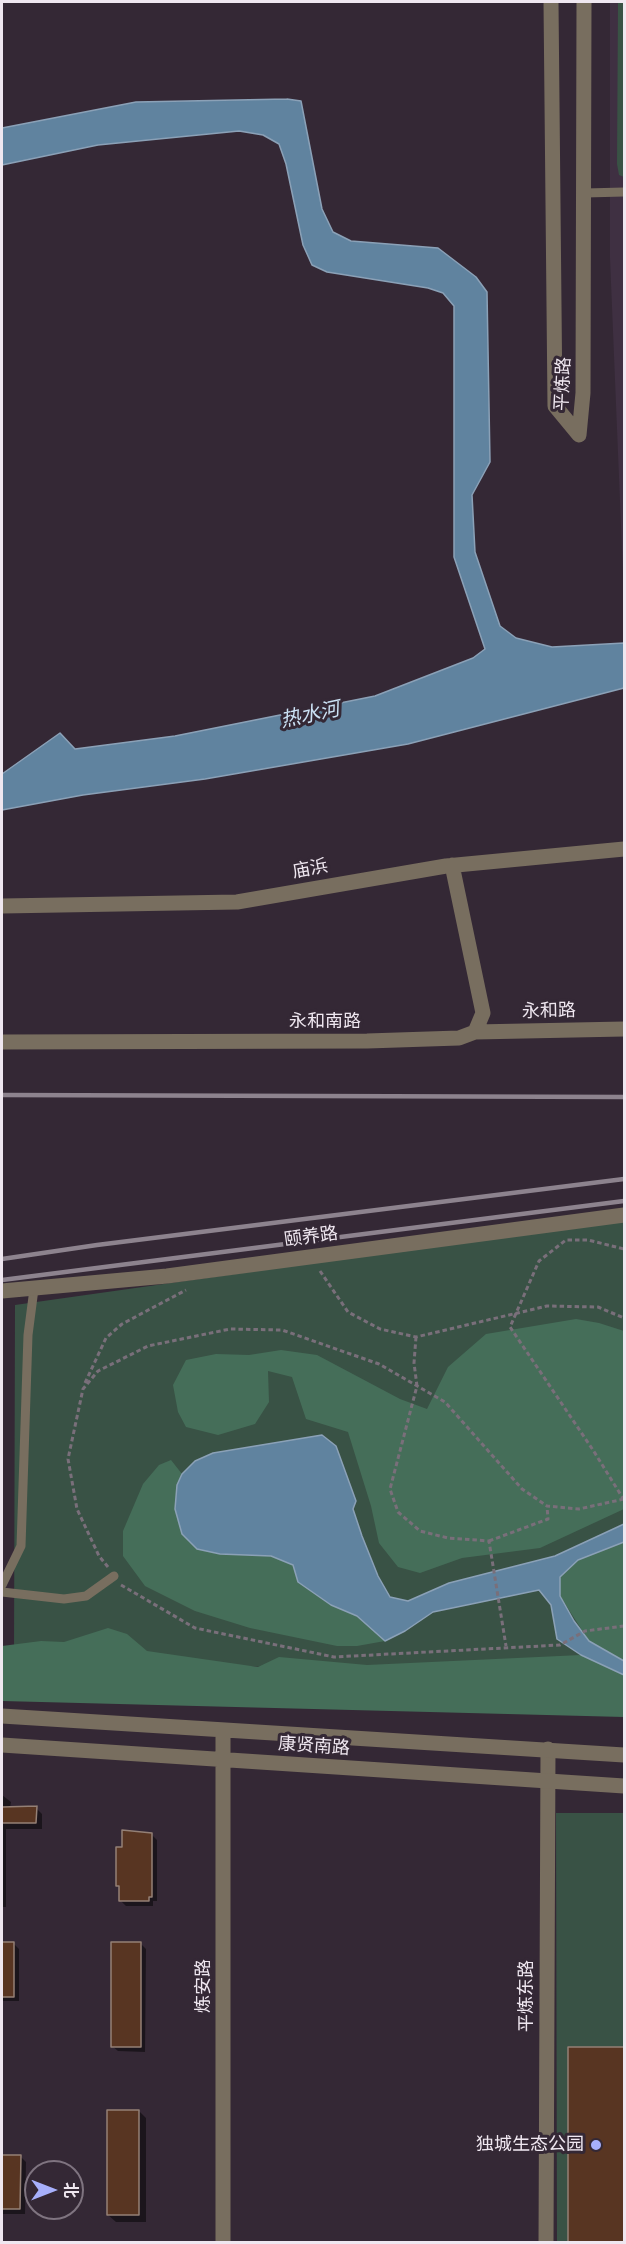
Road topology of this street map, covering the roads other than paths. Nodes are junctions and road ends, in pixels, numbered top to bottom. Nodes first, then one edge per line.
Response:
1 (551, 2) edge
2 (584, 2) edge
3 (624, 192) edge
4 (585, 193) junction
5 (624, 849) edge
6 (452, 865) junction
7 (2, 906) edge
8 (624, 1029) edge
9 (475, 1032) junction
10 (2, 1042) edge
11 (624, 1215) edge
12 (34, 1289) junction
13 (2, 1291) edge
14 (114, 1576) road end
15 (2, 1585) edge
16 (2, 1592) edge
17 (2, 1716) edge
18 (223, 1730) junction
19 (2, 1745) edge
20 (548, 1749) junction
21 (624, 1755) edge
22 (223, 1760) junction
23 (547, 1781) junction
24 (624, 1786) edge
25 (223, 2242) edge
26 (546, 2242) edge

1 - 4 street, 平炼路
2 - 4 street, 平炼路
3 - 4 lane
5 - 6 street, 庙浜
6 - 7 street, 庙浜
6 - 9 street
8 - 9 street, 永和路
9 - 10 street, 永和南路
11 - 12 street, 颐养路
12 - 13 street, 颐养路
12 - 15 lane
14 - 16 lane
17 - 18 street, 康贤南路
18 - 20 street, 康贤南路
18 - 22 street, 炼安路
19 - 22 street, 康贤南路
20 - 21 street, 康贤南路
20 - 23 street, 平炼东路
22 - 23 street, 康贤南路
22 - 25 street, 炼安路
23 - 24 street, 康贤南路
23 - 26 street, 平炼东路

